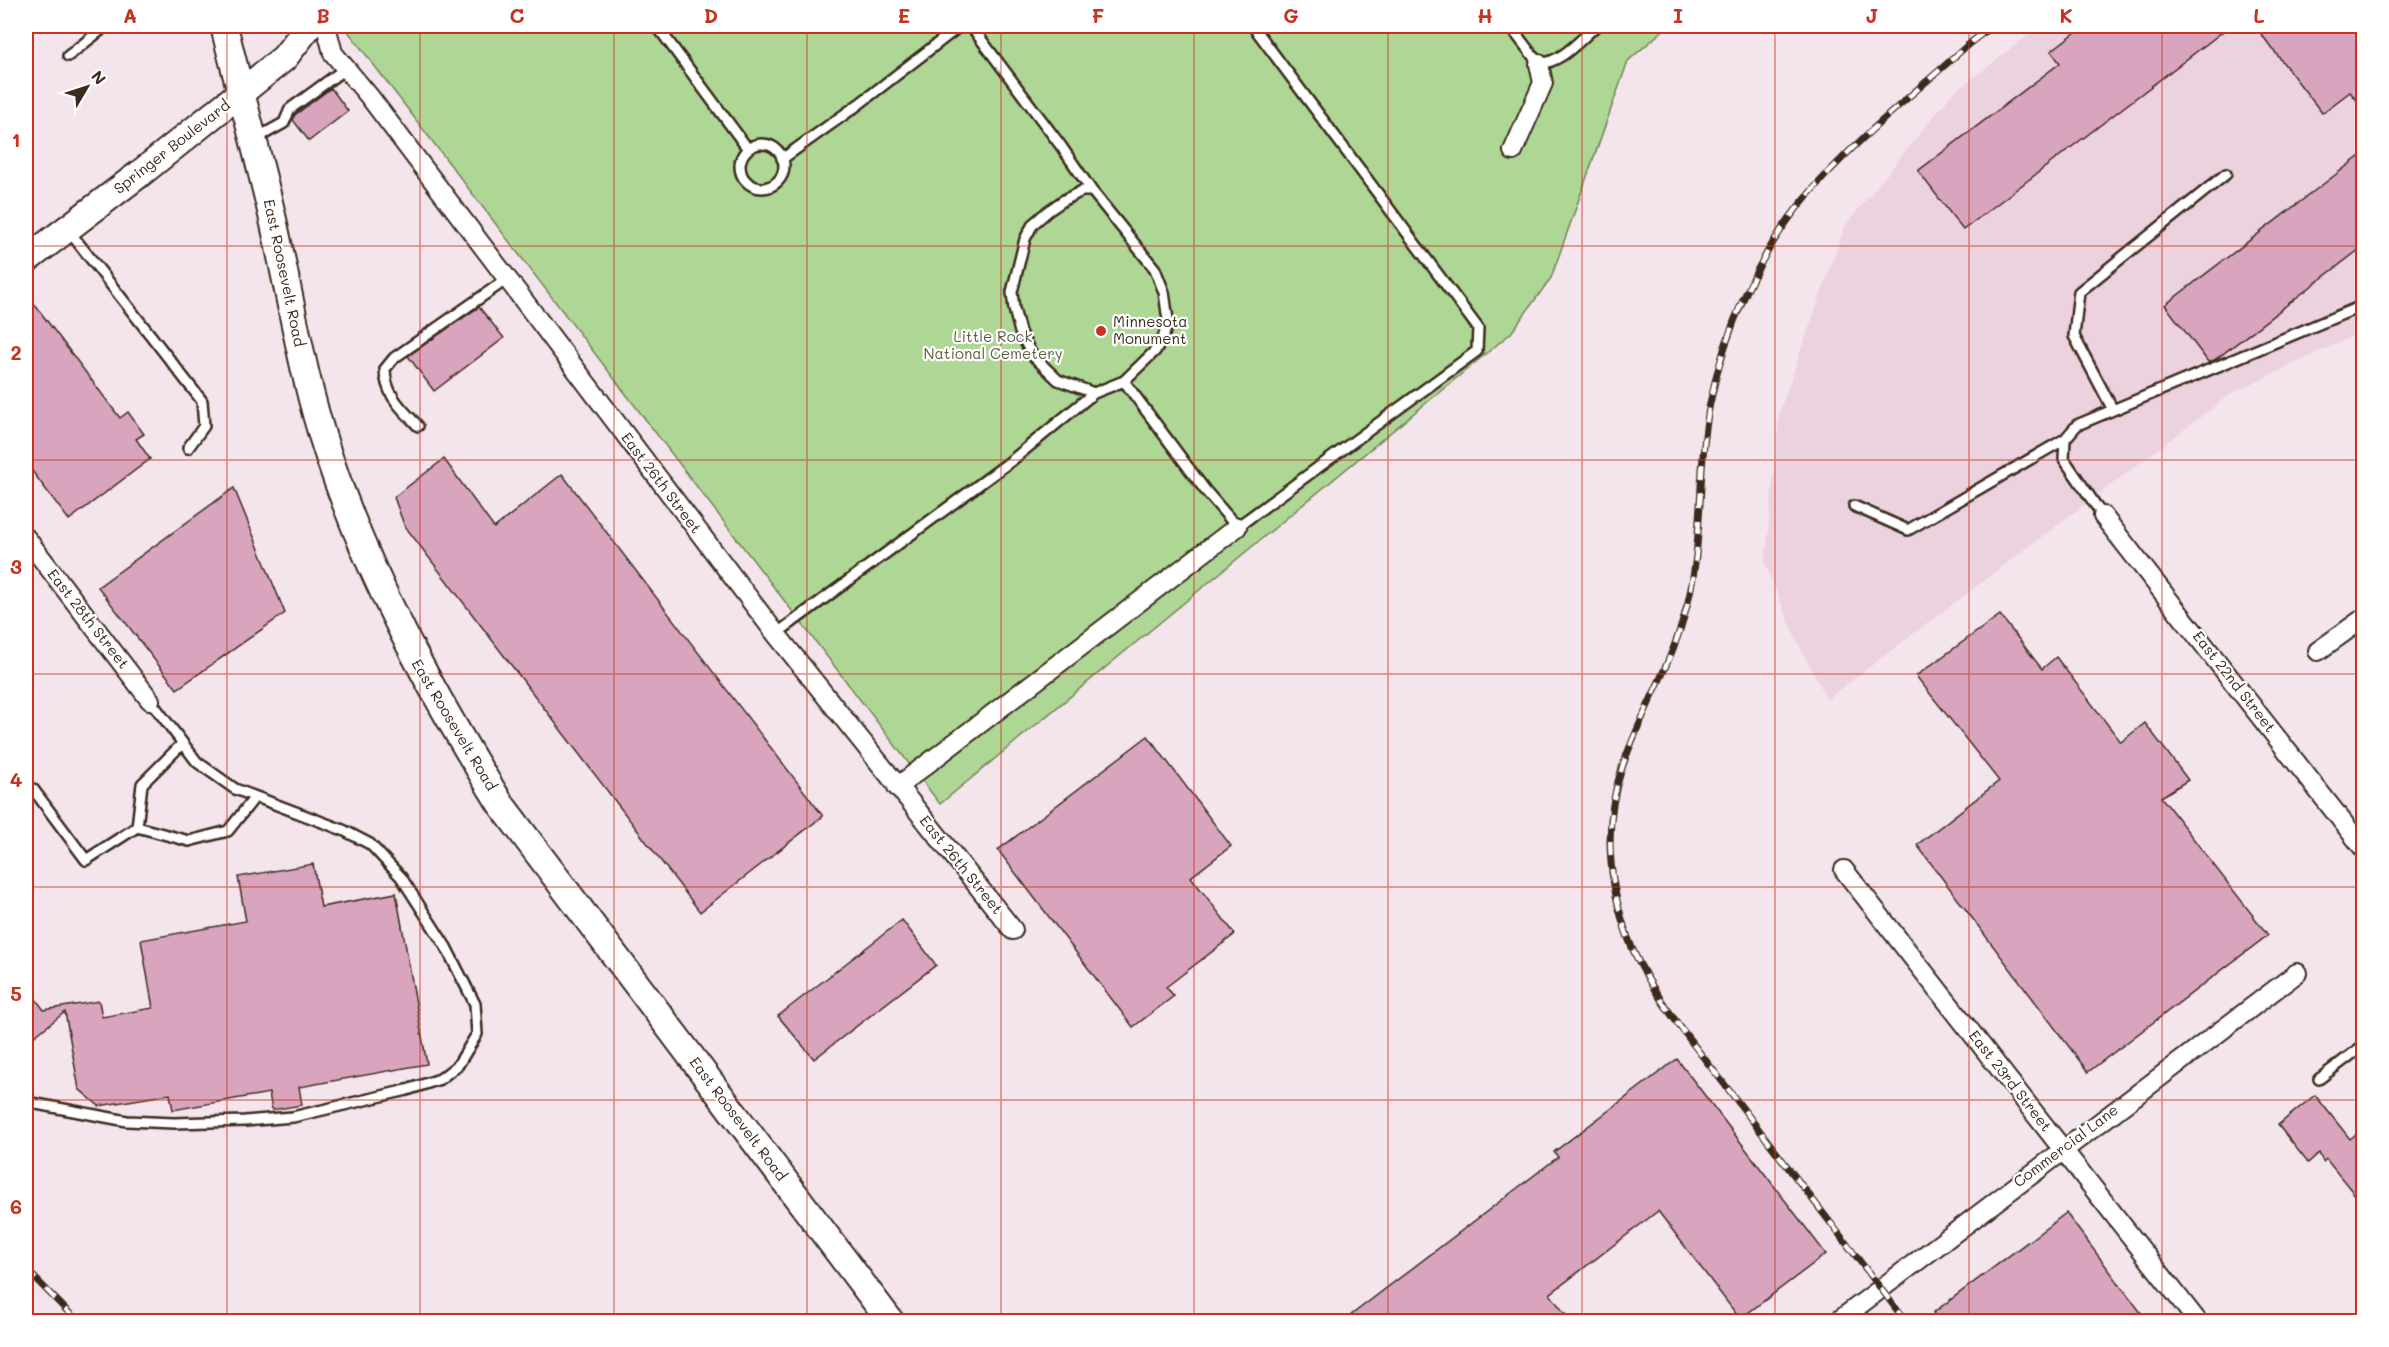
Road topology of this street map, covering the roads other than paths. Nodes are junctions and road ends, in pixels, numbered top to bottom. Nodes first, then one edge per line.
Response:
1 (106, 26) edge
2 (224, 26) edge
3 (309, 26) edge
4 (326, 26) edge
5 (657, 26) edge
6 (960, 26) edge
7 (971, 26) edge
8 (1253, 26) edge
9 (1510, 26) edge
10 (1596, 26) edge
11 (68, 56) dead end
12 (1539, 64) junction
13 (346, 68) junction
14 (240, 94) junction
15 (252, 141) junction
16 (748, 149) junction
17 (1513, 151) dead end
18 (782, 159) junction
19 (2226, 174) dead end
20 (1092, 191) junction
21 (67, 229) junction
22 (26, 260) edge
23 (507, 279) junction
24 (2364, 305) edge
25 (1124, 381) junction
26 (1094, 393) junction
27 (2113, 410) junction
28 (418, 426) dead end
29 (2065, 440) junction
30 (188, 448) dead end
31 (1854, 506) dead end
32 (2103, 516) joint
33 (1237, 527) junction
34 (26, 538) edge
35 (2364, 618) edge
36 (776, 634) junction
37 (2318, 651) dead end
38 (150, 700) joint
39 (182, 744) junction
40 (897, 787) junction
41 (26, 795) edge
42 (255, 797) junction
43 (137, 827) junction
44 (2364, 849) edge
45 (1844, 870) dead end
46 (1013, 930) dead end
47 (2296, 973) dead end
48 (2364, 1045) edge
49 (2319, 1079) dead end
50 (26, 1102) edge
51 (2064, 1148) junction
52 (1861, 1315) edge
53 (891, 1322) edge
54 (1837, 1322) edge
55 (2198, 1322) edge

1 - 11 lane
2 - 14 main road, East Roosevelt Road
3 - 14 main road, Springer Boulevard
4 - 13 street, East 26th Street
5 - 16 lane
6 - 18 lane
7 - 20 lane
8 - 33 lane
9 - 12 lane
10 - 12 lane
12 - 17 street
13 - 15 lane
13 - 23 street, East 26th Street
14 - 15 main road, East Roosevelt Road
14 - 21 main road, Springer Boulevard
15 - 53 main road, East Roosevelt Road
16 - 18 lane
16 - 18 lane
19 - 27 lane
20 - 25 lane
20 - 26 lane
21 - 22 main road, Springer Boulevard
21 - 30 lane
23 - 28 lane
23 - 36 street, East 26th Street
24 - 27 lane
25 - 26 lane
25 - 33 lane
26 - 36 lane
27 - 29 lane
29 - 31 lane
29 - 32 lane
32 - 44 street, East 22nd Street
33 - 40 street
34 - 38 street, East 28th Street
35 - 37 street
36 - 40 street, East 26th Street
38 - 39 lane
39 - 42 lane
39 - 43 lane
40 - 46 street, East 26th Street
41 - 43 lane
42 - 43 lane
42 - 50 lane
45 - 51 street, East 23rd Street
47 - 51 street, Commercial Lane
48 - 49 lane
51 - 52 street, Commercial Lane
51 - 55 street, East 23rd Street
52 - 54 street, Commercial Lane

